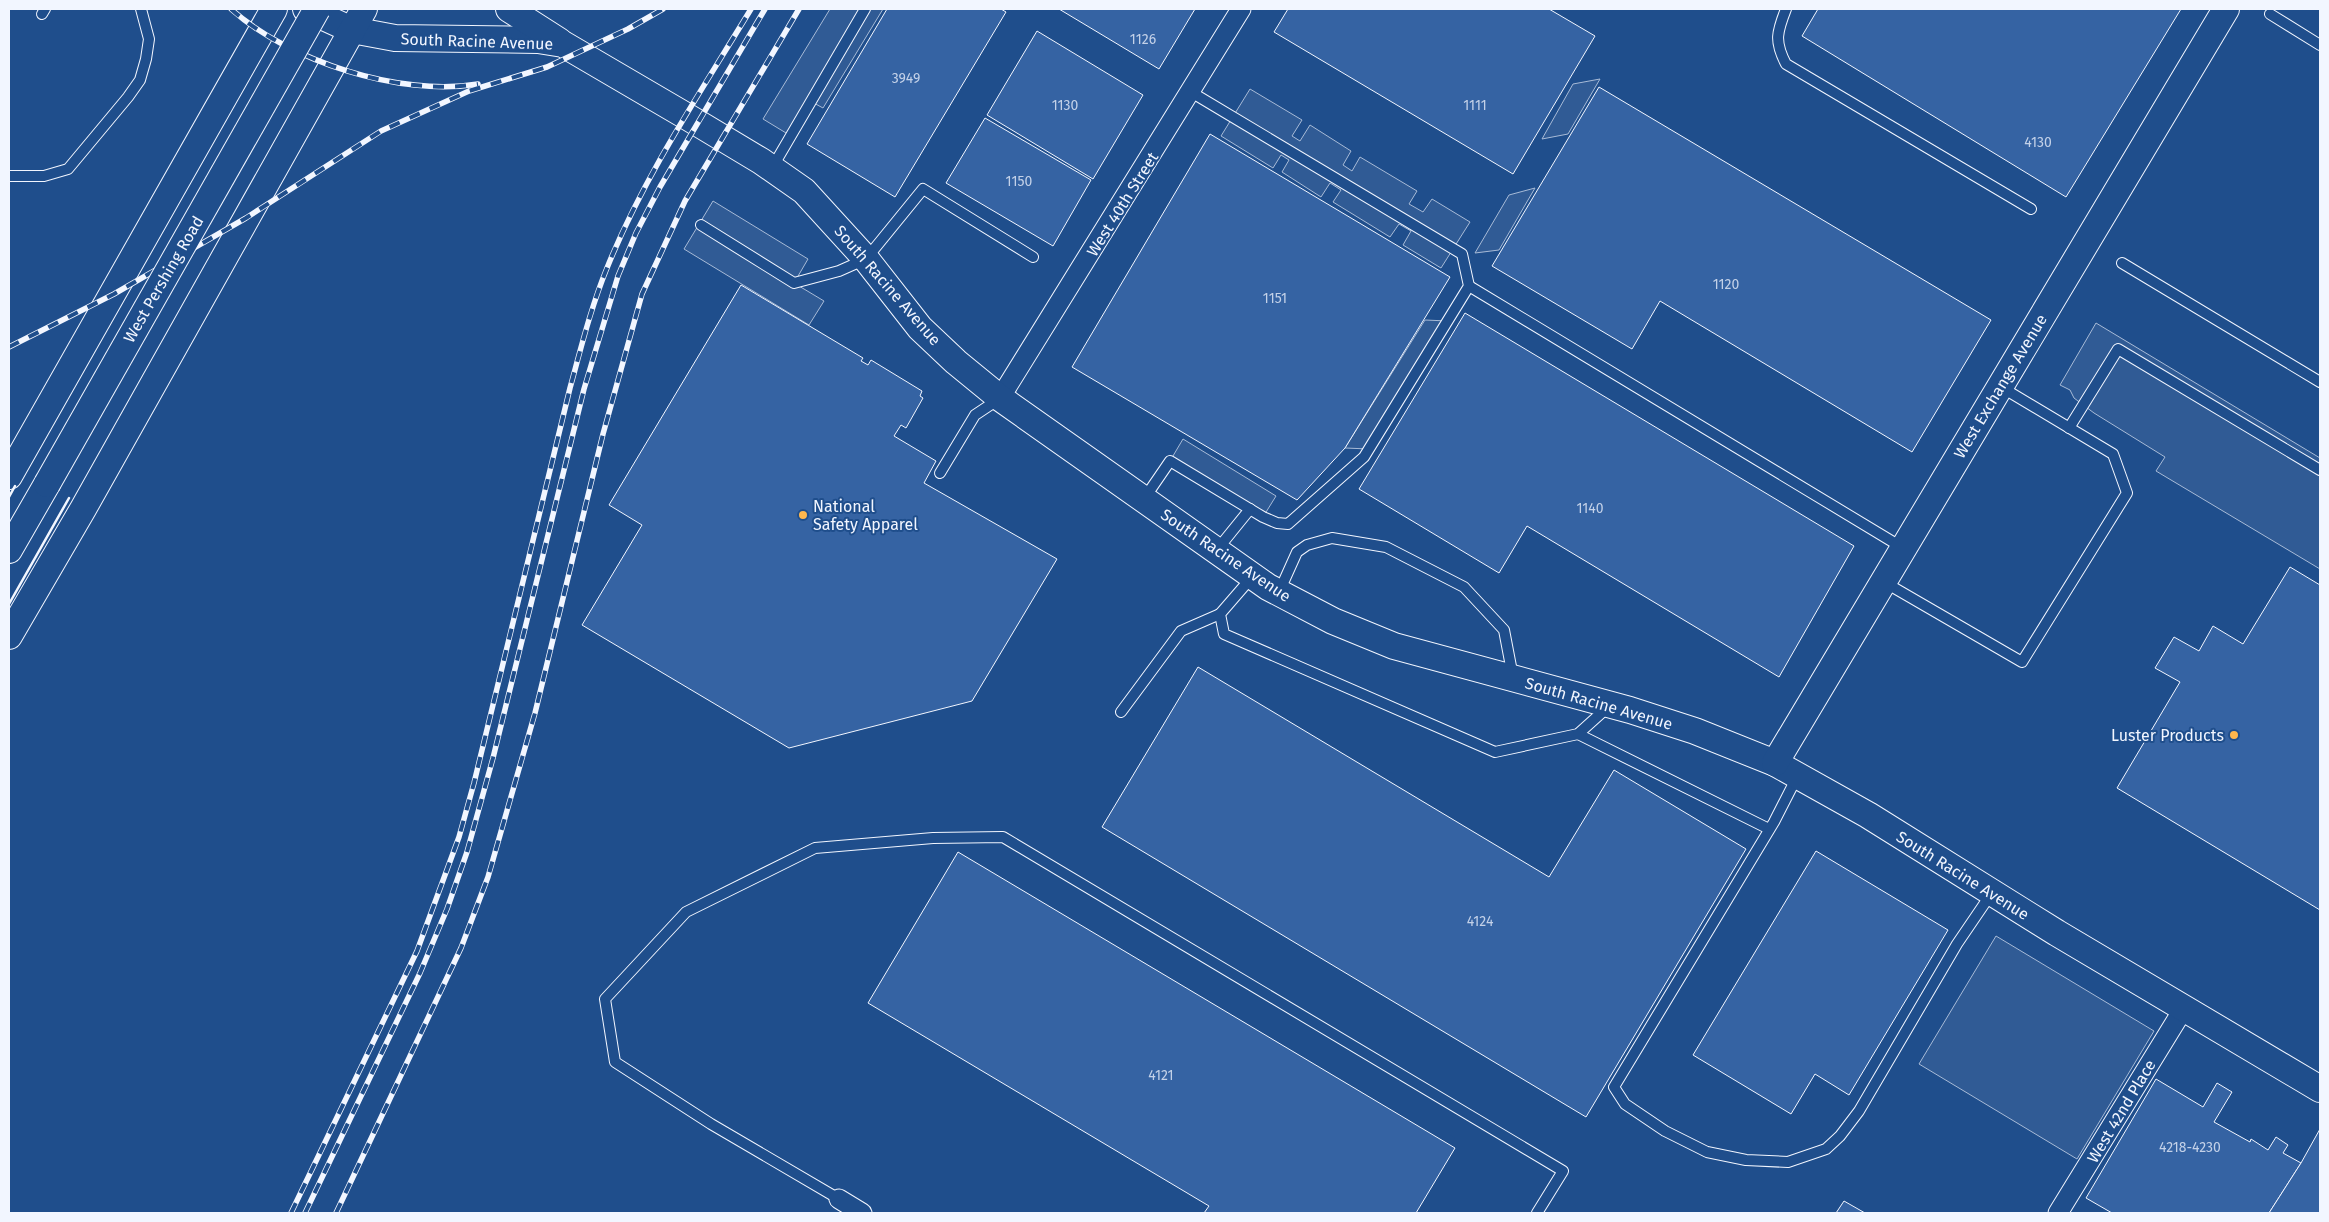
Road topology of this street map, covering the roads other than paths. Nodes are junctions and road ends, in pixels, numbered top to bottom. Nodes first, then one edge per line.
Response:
1 (141, 9) edge
2 (274, 9) edge
3 (306, 9) edge
4 (317, 9) edge
5 (509, 9) edge
6 (866, 9) edge
7 (1241, 9) edge
8 (1786, 9) edge
9 (2226, 9) edge
10 (2270, 14) dead end
11 (358, 19) edge
12 (563, 44) junction
13 (2320, 45) edge
14 (1191, 92) junction
15 (772, 168) junction
16 (9, 176) edge
17 (2031, 209) dead end
18 (701, 225) dead end
19 (1033, 257) dead end
20 (866, 258) junction
21 (2122, 263) dead end
22 (1469, 286) junction
23 (2320, 382) edge
24 (2000, 386) junction
25 (1000, 398) junction
26 (2069, 428) junction
27 (2320, 470) edge
28 (940, 473) dead end
29 (9, 476) edge
30 (1144, 499) junction
31 (1250, 509) junction
32 (1903, 548) junction
33 (9, 550) edge
34 (1216, 551) junction
35 (1252, 576) junction
36 (1884, 581) junction
37 (1279, 593) junction
38 (1220, 614) junction
39 (9, 636) edge
40 (1513, 678) junction
41 (1611, 704) junction
42 (1121, 712) dead end
43 (1578, 734) junction
44 (1775, 763) junction
45 (1798, 776) junction
46 (1769, 829) junction
47 (1992, 892) junction
48 (2184, 1008) junction
49 (2320, 1089) edge
50 (839, 1199) joint
51 (862, 1213) edge
52 (1537, 1213) edge
53 (2058, 1213) edge

1 - 16 lane
2 - 29 street
3 - 11 street, South Racine Avenue
4 - 33 street, West Pershing Road, bridge
5 - 12 street
6 - 15 lane
7 - 14 street, West 40th Street
8 - 17 lane
9 - 24 street, West Exchange Avenue
10 - 13 lane
11 - 12 street, South Racine Avenue
11 - 39 street
12 - 15 street, South Racine Avenue
14 - 22 lane
14 - 25 street, West 40th Street
15 - 20 street, South Racine Avenue
18 - 20 lane
19 - 20 lane
20 - 25 street, South Racine Avenue
21 - 23 lane
22 - 31 lane
22 - 32 lane
24 - 26 lane
24 - 32 street, West Exchange Avenue
25 - 28 lane
25 - 30 street, South Racine Avenue
26 - 27 lane
26 - 36 lane
30 - 31 lane
30 - 34 street, South Racine Avenue
31 - 34 lane
32 - 36 street, West Exchange Avenue
34 - 35 street, South Racine Avenue
35 - 37 street, South Racine Avenue
35 - 38 lane
36 - 44 street, West Exchange Avenue
37 - 40 street, South Racine Avenue
37 - 40 lane
38 - 42 lane
38 - 43 lane
40 - 41 street, South Racine Avenue
41 - 43 lane
41 - 44 street, South Racine Avenue
43 - 46 lane
44 - 45 street, South Racine Avenue
45 - 46 lane
45 - 47 street, South Racine Avenue
46 - 47 lane
47 - 48 street, South Racine Avenue
48 - 49 street, South Racine Avenue
48 - 53 street, West 42nd Place
50 - 51 street
50 - 52 lane

